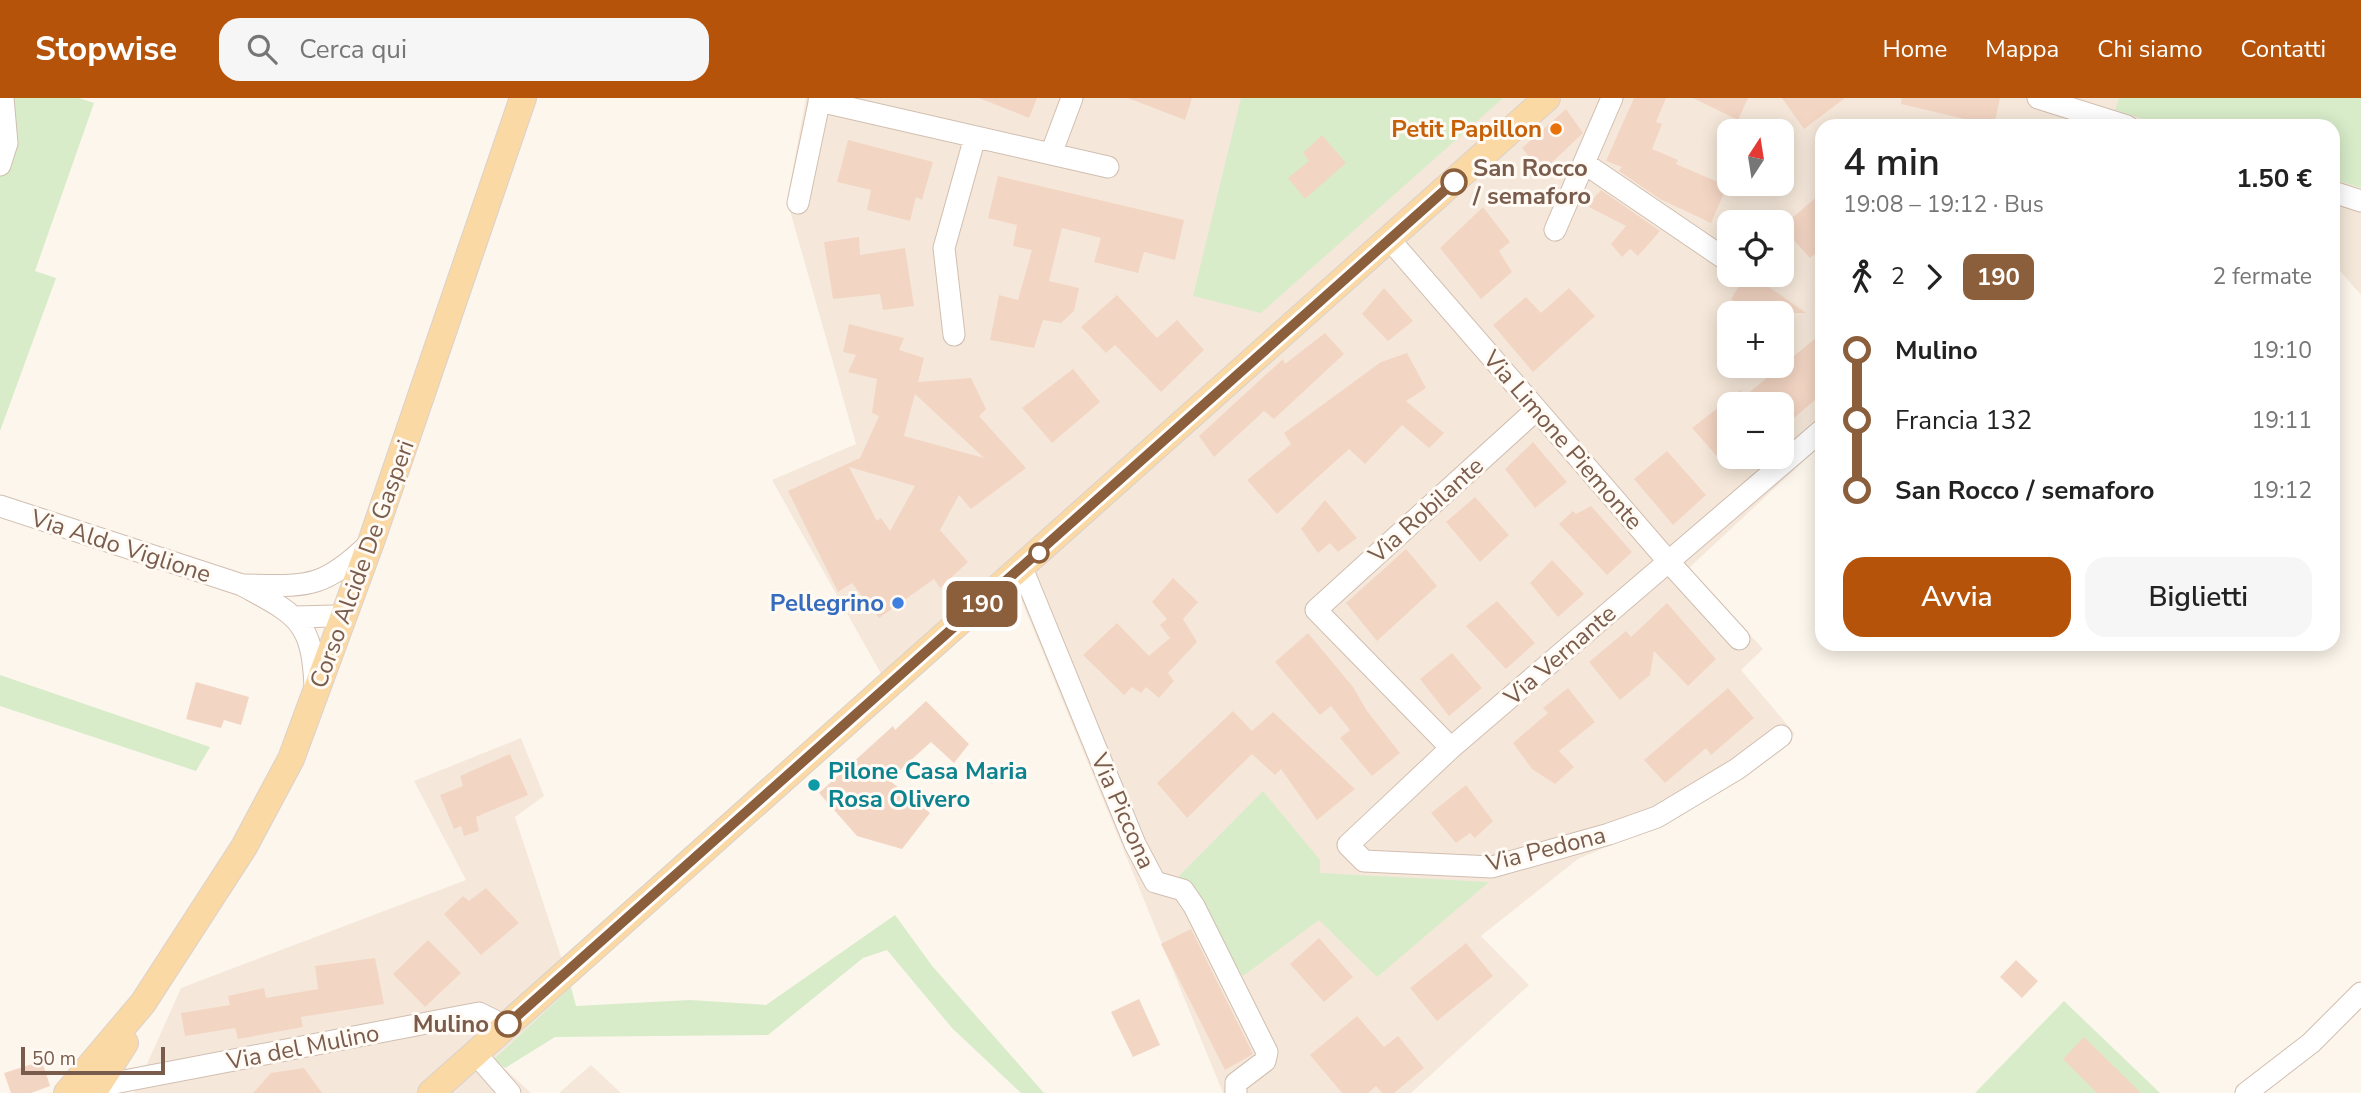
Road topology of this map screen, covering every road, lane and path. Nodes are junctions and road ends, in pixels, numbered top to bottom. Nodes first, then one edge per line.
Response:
1 (3, 98) edge
2 (523, 98) edge
3 (1072, 98) edge
4 (1547, 98) edge
5 (1612, 98) edge
6 (2038, 98) edge
7 (819, 100) edge
8 (2105, 119) edge
9 (975, 137) junction
10 (3, 143) edge
11 (1051, 155) junction
12 (1584, 163) junction
13 (0, 165) edge
14 (1108, 167) dead end
15 (2340, 194) edge
16 (2361, 201) edge
17 (798, 203) dead end
18 (1555, 230) dead end
19 (1390, 240) junction
20 (1717, 254) edge
21 (954, 335) dead end
22 (1536, 410) junction
23 (1815, 436) edge
24 (0, 506) edge
25 (371, 542) junction
26 (1668, 561) junction
27 (1022, 568) junction
28 (242, 585) junction
29 (302, 587) junction
30 (296, 617) junction
31 (337, 618) junction
32 (1739, 639) dead end
33 (316, 695) junction
34 (1781, 736) dead end
35 (1451, 748) junction
36 (2361, 993) edge
37 (143, 1003) junction
38 (505, 1027) junction
39 (475, 1054) junction
40 (96, 1090) edge
41 (67, 1093) edge
42 (431, 1093) edge
43 (510, 1093) edge
44 (1236, 1093) edge
45 (2246, 1093) edge

1 - 10 street
2 - 25 main road, Corso Alcide De Gasperi
3 - 11 street
4 - 19 main road
5 - 12 street
6 - 8 street
7 - 9 street
7 - 17 street
9 - 11 street
9 - 21 street
10 - 13 street
11 - 14 street
12 - 18 street
12 - 20 street
15 - 16 street
19 - 22 street, Via Limone Piemonte
19 - 27 main road
22 - 26 street, Via Limone Piemonte
22 - 35 street, Via Robilante
23 - 26 street, Via Vernante
24 - 28 street, Via Aldo Viglione
25 - 29 street, Via Aldo Viglione
25 - 31 main road, Corso Alcide De Gasperi
26 - 32 street, Via Limone Piemonte
26 - 35 street, Via Vernante
27 - 38 main road
27 - 44 street, Via Piccona
28 - 29 street, Via Aldo Viglione
28 - 30 street, Via Aldo Viglione
29 - 31 street
30 - 31 street
30 - 33 street
31 - 33 main road, Corso Alcide De Gasperi
33 - 37 main road, Corso Alcide De Gasperi
34 - 35 street, Via Pedona
36 - 45 street
37 - 40 main road, Corso Alcide De Gasperi
37 - 41 main road, Corso Alcide De Gasperi
38 - 39 main road
38 - 40 street, Via del Mulino
39 - 42 main road
39 - 43 street

